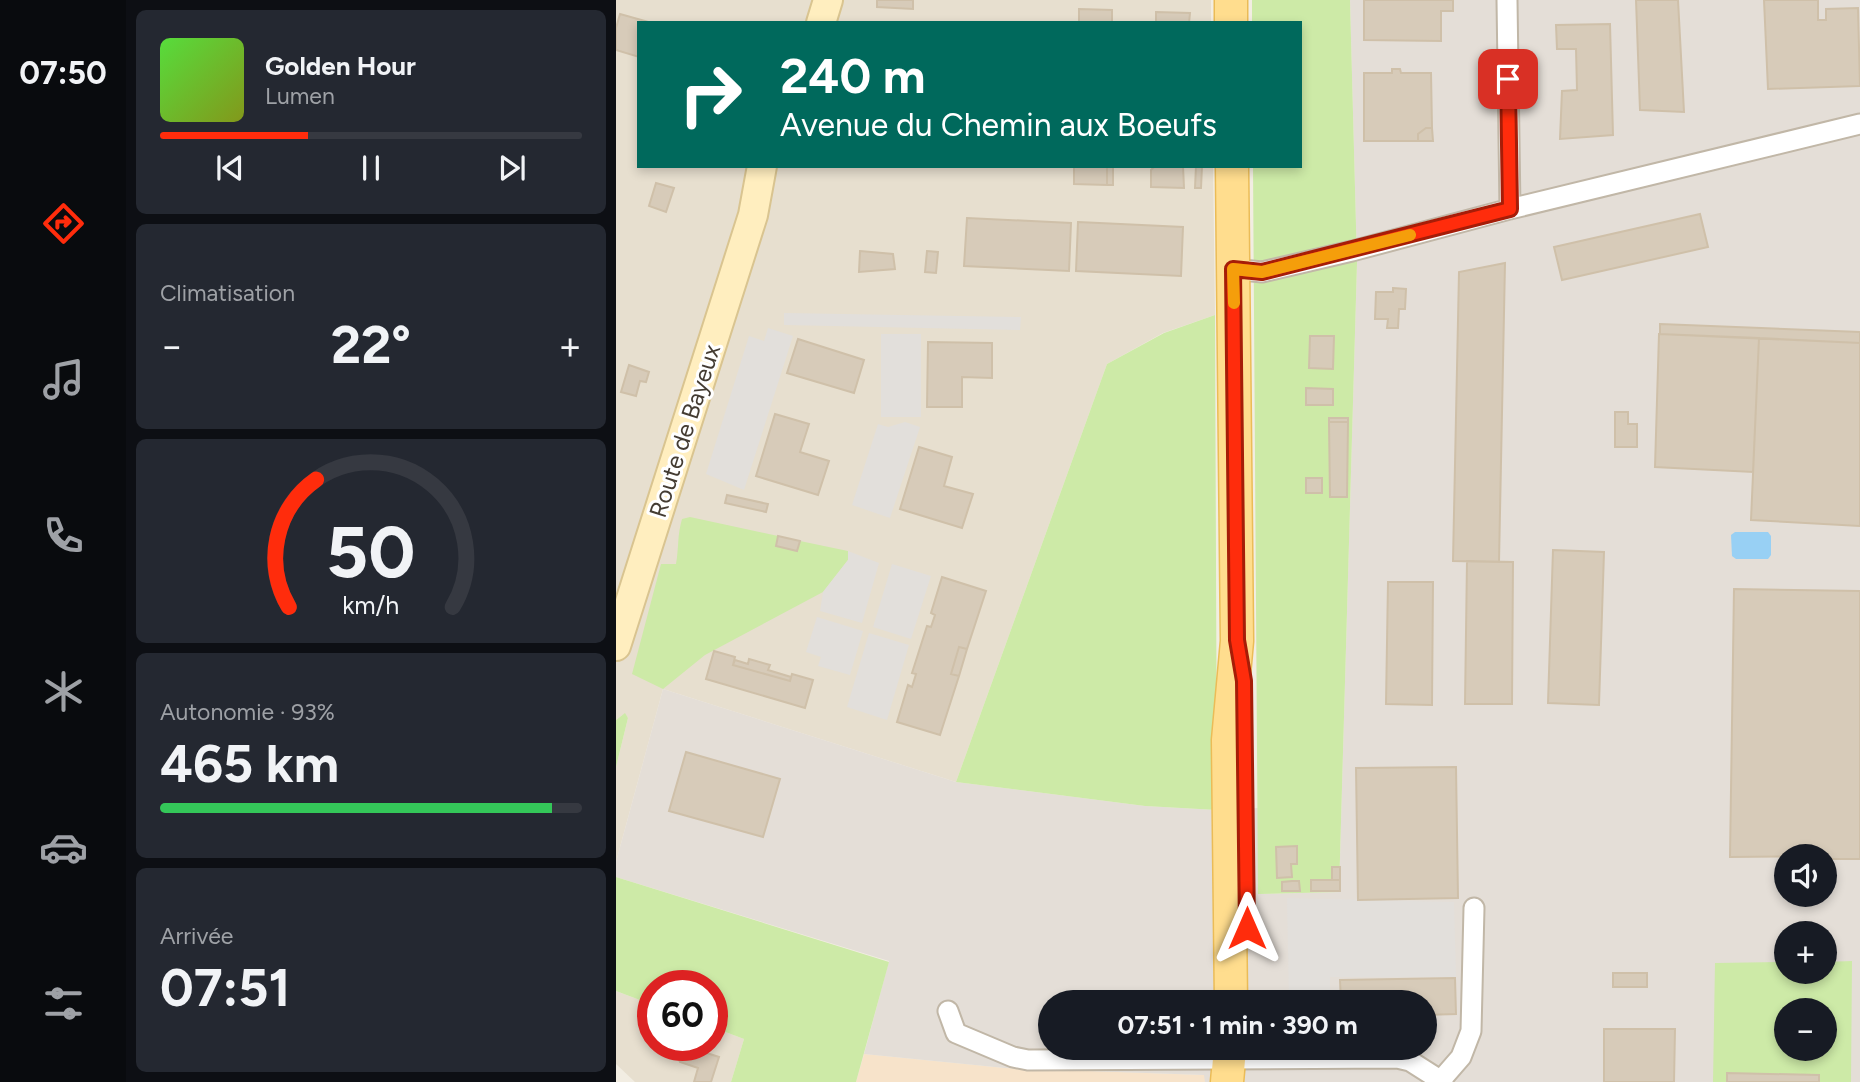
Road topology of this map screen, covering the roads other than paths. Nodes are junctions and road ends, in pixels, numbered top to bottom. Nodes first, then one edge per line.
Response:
1 (809, 0) edge
2 (828, 0) edge
3 (1231, 0) edge
4 (1507, 0) edge
5 (803, 21) edge
6 (822, 21) edge
7 (1231, 21) edge
8 (1860, 124) edge
9 (762, 168) edge
10 (775, 168) edge
11 (1232, 168) edge
12 (1510, 209) junction
13 (753, 215) junction
14 (1233, 269) junction
15 (1237, 640) junction
16 (616, 646) edge
17 (1474, 908) dead end
18 (1231, 990) edge
19 (1247, 990) edge
20 (948, 1011) dead end
21 (1236, 1062) edge
22 (1442, 1081) edge

1 - 5 main road
2 - 6 main road
3 - 7 main road
4 - 12 street
8 - 12 street
9 - 13 main road, Route de Bayeux
10 - 13 main road, Route de Bayeux
11 - 14 main road
12 - 14 street
13 - 16 main road, Route de Bayeux
14 - 15 main road
15 - 18 main road
15 - 19 main road
17 - 22 street
20 - 21 street
21 - 22 street

